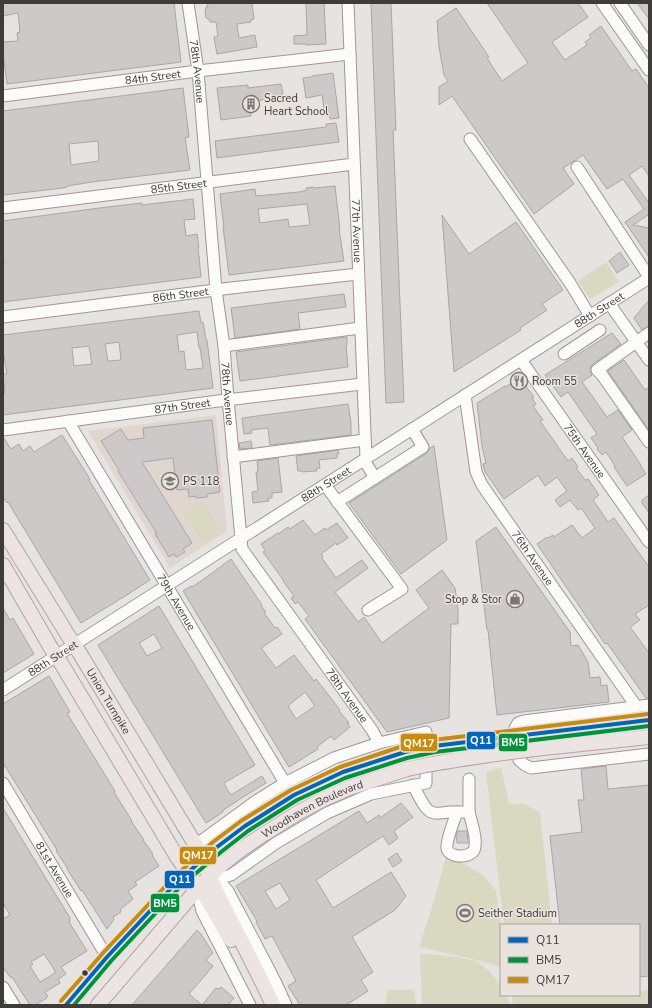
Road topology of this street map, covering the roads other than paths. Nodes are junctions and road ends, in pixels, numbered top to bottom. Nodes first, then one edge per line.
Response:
1 (188, 3) edge
2 (348, 3) edge
3 (602, 3) edge
4 (620, 3) edge
5 (649, 45) edge
6 (350, 54) junction
7 (649, 70) edge
8 (198, 71) junction
9 (3, 96) edge
10 (470, 139) dead end
11 (354, 164) junction
12 (577, 167) dead end
13 (207, 182) junction
14 (3, 208) edge
15 (358, 274) junction
16 (649, 277) edge
17 (216, 290) junction
18 (609, 303) junction
19 (3, 317) edge
20 (588, 317) junction
21 (360, 328) junction
22 (649, 333) edge
23 (558, 336) junction
24 (636, 342) junction
25 (224, 346) junction
26 (521, 360) junction
27 (649, 360) edge
28 (362, 384) junction
29 (465, 395) junction
30 (228, 400) junction
31 (68, 421) junction
32 (412, 429) junction
33 (3, 430) edge
34 (365, 440) junction
35 (649, 442) edge
36 (233, 457) junction
37 (365, 459) junction
38 (375, 478) junction
39 (324, 485) junction
40 (337, 502) junction
41 (3, 530) edge
42 (241, 538) junction
43 (649, 542) edge
44 (3, 565) edge
45 (166, 586) junction
46 (368, 610) dead end
47 (74, 644) junction
48 (56, 656) junction
49 (3, 690) edge
50 (649, 705) edge
51 (636, 706) junction
52 (649, 720) edge
53 (649, 737) edge
54 (379, 743) junction
55 (649, 754) edge
56 (469, 779) dead end
57 (3, 783) edge
58 (285, 783) junction
59 (413, 786) junction
60 (457, 812) junction
61 (469, 812) junction
62 (195, 844) junction
63 (203, 859) junction
64 (188, 872) junction
65 (210, 875) junction
66 (199, 887) junction
67 (108, 957) junction
68 (3, 987) edge
69 (274, 1004) edge
70 (14, 1005) edge
71 (66, 1005) edge
72 (98, 1005) edge
73 (250, 1005) edge

1 - 8 street, 78th Avenue
2 - 6 street, 77th Avenue
3 - 7 street
4 - 5 street
6 - 8 street, 84th Street
6 - 11 street, 77th Avenue
8 - 9 street, 84th Street
8 - 13 street, 78th Avenue
10 - 20 street
11 - 13 street, 85th Street
11 - 15 street, 77th Avenue
12 - 16 street
13 - 14 street, 85th Street
13 - 17 street, 78th Avenue
15 - 17 street, 86th Street
15 - 21 street, 77th Avenue
16 - 18 street, 88th Street
17 - 19 street, 86th Street
17 - 25 street, 78th Avenue
18 - 20 street, 88th Street
18 - 24 street
20 - 23 street, 88th Street
20 - 23 street
21 - 25 street
21 - 28 street, 77th Avenue
22 - 24 street
23 - 26 street, 88th Street
24 - 27 street
24 - 35 street
25 - 30 street, 78th Avenue
26 - 29 street, 88th Street
26 - 43 street, 75th Avenue
28 - 30 street, 87th Street
28 - 34 street, 77th Avenue
29 - 32 street, 88th Street
29 - 51 street, 76th Avenue
30 - 31 street, 87th Street
30 - 36 street, 78th Avenue
31 - 33 street, 87th Street
31 - 45 street, 79th Avenue
32 - 37 street, 88th Street
32 - 38 street
34 - 36 street
34 - 37 street, 77th Avenue
36 - 42 street, 78th Avenue
37 - 38 street
37 - 39 street, 88th Street
38 - 40 street
39 - 40 street
39 - 42 street, 88th Street
40 - 46 street
41 - 47 main road, Union Turnpike
42 - 45 street, 88th Street
42 - 54 street, 78th Avenue
44 - 48 main road, Union Turnpike
45 - 47 street, 88th Street
45 - 58 street, 79th Avenue
47 - 48 street, 88th Street
47 - 62 main road, Union Turnpike
48 - 49 street, 88th Street
48 - 64 main road, Union Turnpike
50 - 51 street
51 - 55 street
52 - 63 main road, Woodhaven Boulevard, bridge
53 - 65 main road, Woodhaven Boulevard, bridge
54 - 58 street, Woodhaven Boulevard
54 - 59 street, Woodhaven Boulevard
56 - 61 street
57 - 67 street, 81st Avenue
58 - 62 street, Woodhaven Boulevard
59 - 60 street
59 - 65 street, Woodhaven Boulevard
60 - 61 street
60 - 61 street
62 - 63 main road, Union Turnpike
63 - 64 main road, Woodhaven Boulevard
63 - 65 main road, Union Turnpike
64 - 66 main road, Union Turnpike
64 - 67 main road, Woodhaven Boulevard
65 - 66 main road, Woodhaven Boulevard
65 - 69 main road, Union Turnpike
65 - 69 street, Union Turnpike
66 - 69 main road, Union Turnpike
66 - 72 main road, Woodhaven Boulevard
66 - 73 street
67 - 71 main road, Woodhaven Boulevard
68 - 70 street

